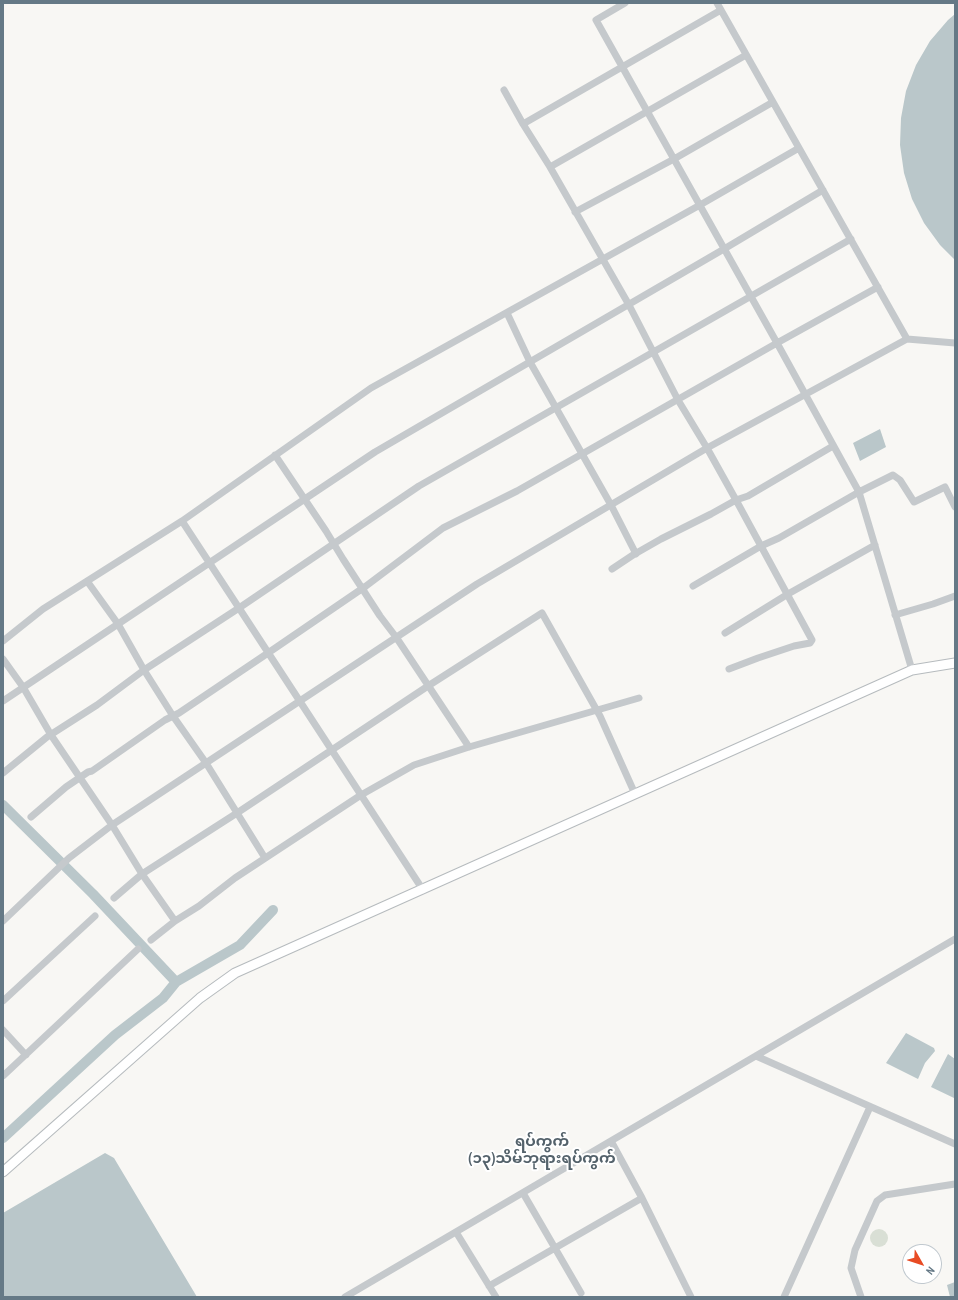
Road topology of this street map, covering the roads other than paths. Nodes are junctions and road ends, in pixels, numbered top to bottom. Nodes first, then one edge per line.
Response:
1 (625, 3) edge
2 (719, 6) edge
3 (746, 56) junction
4 (622, 66) junction
5 (504, 90) dead end
6 (773, 102) junction
7 (648, 112) junction
8 (523, 124) junction
9 (799, 148) junction
10 (674, 159) junction
11 (550, 167) junction
12 (823, 190) junction
13 (700, 205) junction
14 (575, 212) junction
15 (850, 239) junction
16 (724, 249) junction
17 (603, 259) junction
18 (878, 287) junction
19 (751, 297) junction
20 (629, 305) junction
21 (507, 313) junction
22 (907, 339) junction
23 (777, 343) junction
24 (955, 343) edge
25 (653, 352) junction
26 (530, 362) junction
27 (805, 394) junction
28 (678, 400) junction
29 (556, 408) junction
30 (834, 446) junction
31 (707, 448) junction
32 (582, 454) junction
33 (275, 456) junction
34 (859, 492) junction
35 (305, 499) junction
36 (736, 500) junction
37 (611, 505) junction
38 (955, 507) edge
39 (182, 521) junction
40 (334, 543) junction
41 (761, 546) junction
42 (875, 546) junction
43 (636, 554) junction
44 (209, 563) junction
45 (612, 569) dead end
46 (87, 581) junction
47 (693, 586) dead end
48 (362, 589) junction
49 (788, 594) junction
50 (955, 596) edge
51 (239, 608) junction
52 (895, 615) junction
53 (118, 624) junction
54 (725, 633) dead end
55 (396, 637) junction
56 (3, 641) edge
57 (268, 653) junction
58 (3, 659) edge
59 (955, 663) edge
60 (728, 669) dead end
61 (144, 670) junction
62 (912, 670) junction
63 (428, 686) junction
64 (23, 687) junction
65 (639, 698) dead end
66 (3, 701) edge
67 (300, 701) junction
68 (597, 710) junction
69 (173, 716) junction
70 (51, 735) junction
71 (468, 747) junction
72 (332, 750) junction
73 (206, 763) junction
74 (3, 773) edge
75 (79, 778) junction
76 (635, 794) junction
77 (361, 795) junction
78 (237, 813) junction
79 (31, 817) dead end
80 (112, 824) junction
81 (265, 858) junction
82 (142, 874) junction
83 (423, 890) junction
84 (114, 898) dead end
85 (95, 916) dead end
86 (3, 921) edge
87 (175, 921) junction
88 (955, 939) edge
89 (151, 940) dead end
90 (138, 949) dead end
91 (3, 1002) edge
92 (3, 1030) edge
93 (26, 1055) junction
94 (756, 1056) junction
95 (3, 1076) edge
96 (870, 1107) junction
97 (611, 1141) junction
98 (955, 1144) edge
99 (3, 1172) edge
100 (955, 1184) edge
101 (523, 1193) junction
102 (642, 1198) junction
103 (456, 1232) junction
104 (555, 1248) junction
105 (489, 1286) junction
106 (581, 1293) dead end
107 (345, 1297) edge
108 (496, 1297) edge
109 (691, 1297) edge
110 (784, 1297) edge
111 (861, 1297) edge

1 - 4 street
2 - 3 street
2 - 4 street
3 - 6 street
3 - 7 street
4 - 7 street
4 - 8 street
5 - 8 street
6 - 9 street
6 - 10 street
7 - 10 street
7 - 11 street
8 - 11 street
9 - 12 street
9 - 13 street
10 - 13 street
10 - 14 street
11 - 14 street
12 - 15 street
12 - 16 street
13 - 16 street
13 - 17 street
14 - 17 street
15 - 18 street
15 - 19 street
16 - 19 street
16 - 20 street
17 - 20 street
17 - 21 street
18 - 22 street
18 - 23 street
19 - 23 street
19 - 25 street
20 - 25 street
20 - 26 street
21 - 26 street
21 - 33 street
22 - 24 street
22 - 27 street
23 - 27 street
23 - 28 street
25 - 28 street
25 - 29 street
26 - 29 street
26 - 35 street
27 - 30 street
27 - 31 street
28 - 31 street
28 - 32 street
29 - 32 street
29 - 40 street
30 - 34 street
30 - 36 street
31 - 36 street
31 - 37 street
32 - 37 street
32 - 48 street
33 - 35 street
33 - 39 street
34 - 38 street
34 - 41 street
34 - 42 street
35 - 40 street
35 - 44 street
36 - 41 street
36 - 43 street
37 - 43 street
37 - 55 street
39 - 44 street
39 - 46 street
40 - 48 street
40 - 51 street
41 - 47 street
41 - 49 street
42 - 49 street
42 - 52 street
43 - 45 street
44 - 51 street
44 - 53 street
46 - 53 street
46 - 56 street
48 - 55 street
48 - 57 street
49 - 54 street
49 - 60 street
50 - 52 street
51 - 57 street
51 - 61 street
52 - 62 street
53 - 61 street
53 - 64 street
55 - 63 street
55 - 67 street
57 - 67 street
57 - 69 street
58 - 64 street
59 - 62 main road
61 - 69 street
61 - 70 street
62 - 76 main road
63 - 68 street
63 - 71 street
63 - 72 street
64 - 66 street
64 - 70 street
65 - 68 street
67 - 72 street
67 - 73 street
68 - 71 street
68 - 76 street
69 - 73 street
69 - 75 street
70 - 74 street
70 - 75 street
71 - 77 street
72 - 77 street
72 - 78 street
73 - 78 street
73 - 80 street
75 - 79 street
75 - 80 street
76 - 83 main road
77 - 81 street
77 - 83 street
78 - 81 street
78 - 82 street
80 - 82 street
80 - 86 street
81 - 87 street
82 - 84 street
82 - 87 street
83 - 99 main road
85 - 91 street
87 - 89 street
88 - 94 street
90 - 93 street
92 - 93 street
93 - 95 street
94 - 96 street
94 - 97 street
96 - 98 street
96 - 110 street
97 - 101 street
97 - 102 street
100 - 111 street
101 - 103 street
101 - 104 street
102 - 104 street
102 - 109 street
103 - 105 street
103 - 107 street
104 - 105 street
104 - 106 street
105 - 108 street

